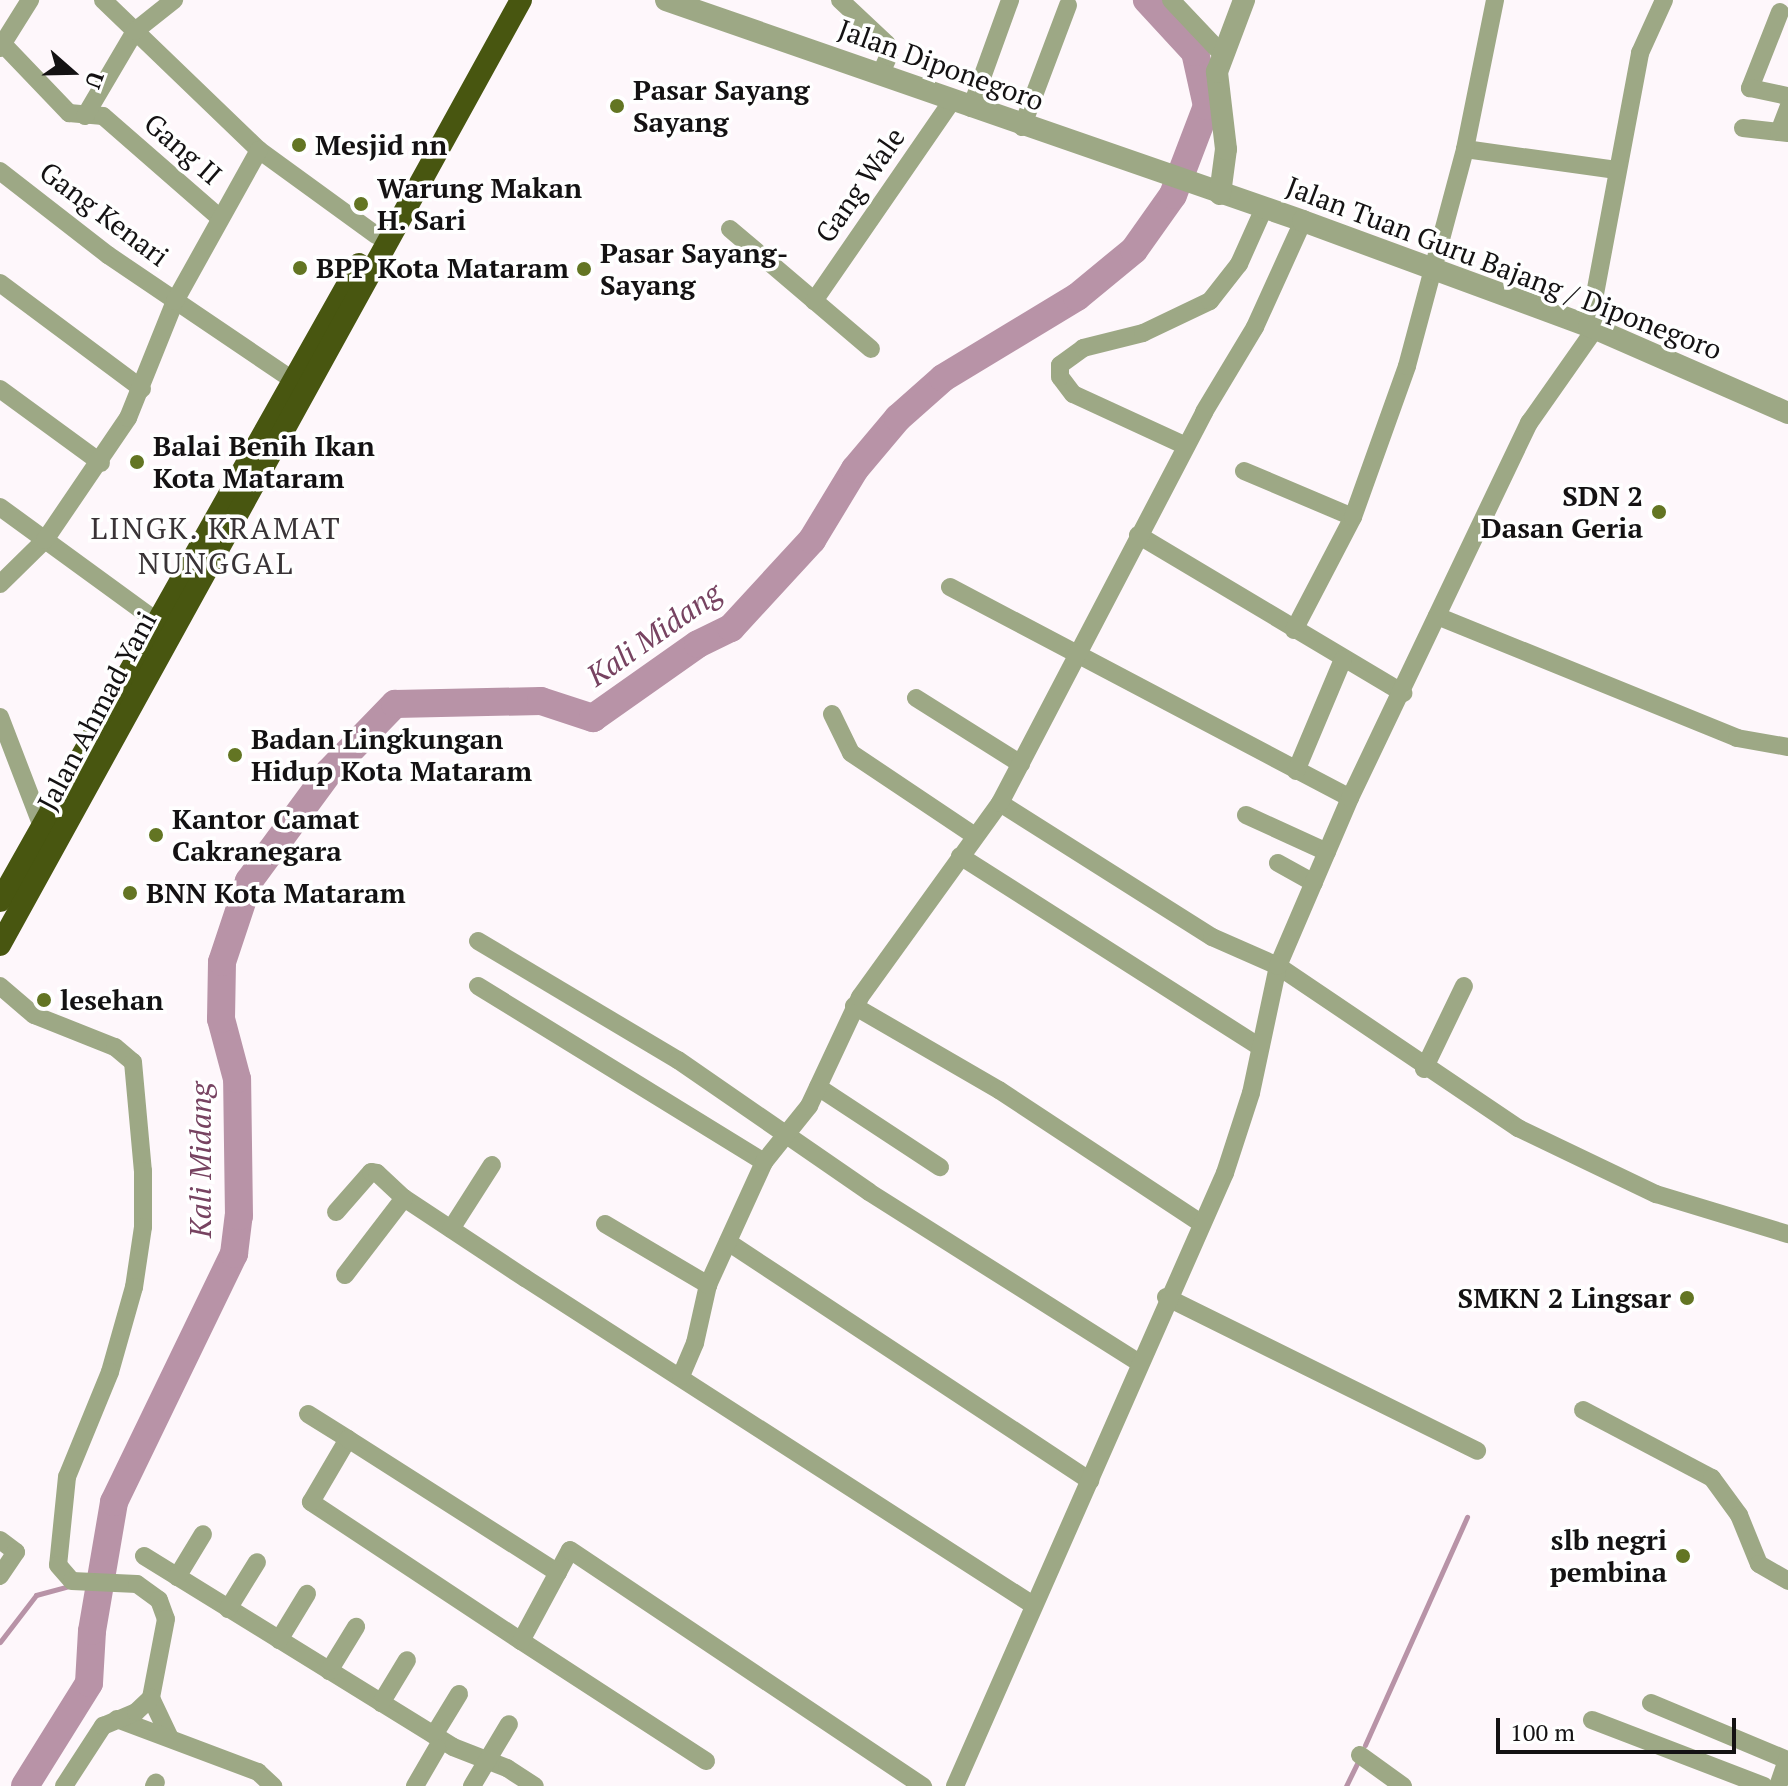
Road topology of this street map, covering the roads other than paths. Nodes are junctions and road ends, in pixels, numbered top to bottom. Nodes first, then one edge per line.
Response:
1 (30, 0) edge
2 (103, 0) edge
3 (174, 0) edge
4 (504, 0) edge
5 (521, 0) edge
6 (666, 0) edge
7 (840, 0) edge
8 (1010, 0) edge
9 (1171, 0) edge
10 (1244, 0) edge
11 (1495, 0) edge
12 (1664, 0) edge
13 (1068, 5) dead end
14 (1780, 12) dead end
15 (135, 31) junction
16 (1, 44) edge
17 (1222, 54) junction
18 (880, 75) junction
19 (1788, 96) edge
20 (961, 105) junction
21 (1788, 108) edge
22 (85, 116) junction
23 (1022, 127) junction
24 (1743, 128) dead end
25 (1783, 133) edge
26 (1465, 149) junction
27 (259, 150) junction
28 (1617, 170) junction
29 (0, 171) edge
30 (1196, 187) joint
31 (1220, 194) junction
32 (1264, 208) junction
33 (220, 218) junction
34 (1303, 221) junction
35 (730, 229) dead end
36 (376, 235) junction
37 (1429, 269) junction
38 (0, 283) edge
39 (175, 301) junction
40 (814, 301) junction
41 (1592, 328) junction
42 (871, 349) dead end
43 (294, 381) junction
44 (0, 389) edge
45 (142, 389) junction
46 (1788, 413) edge
47 (279, 423) junction
48 (1186, 446) junction
49 (101, 463) junction
50 (1244, 471) dead end
51 (0, 507) edge
52 (1353, 517) junction
53 (1138, 535) junction
54 (45, 540) junction
55 (0, 584) edge
56 (950, 587) dead end
57 (1437, 616) junction
58 (159, 623) junction
59 (1294, 630) junction
60 (1078, 656) junction
61 (1343, 659) junction
62 (1403, 693) junction
63 (916, 698) dead end
64 (832, 714) dead end
65 (0, 717) edge
66 (1788, 747) edge
67 (1021, 764) junction
68 (1296, 771) junction
69 (1350, 798) junction
70 (1000, 803) junction
71 (1246, 815) dead end
72 (43, 829) junction
73 (975, 836) junction
74 (1327, 852) junction
75 (960, 856) junction
76 (1278, 863) dead end
77 (26, 878) junction
78 (1314, 883) junction
79 (0, 901) edge
80 (478, 941) dead end
81 (0, 945) edge
82 (1278, 966) junction
83 (0, 986) edge
84 (478, 986) dead end
85 (1464, 986) dead end
86 (854, 1006) junction
87 (1260, 1047) junction
88 (1424, 1069) junction
89 (818, 1087) junction
90 (787, 1137) junction
91 (764, 1162) junction
92 (492, 1165) dead end
93 (940, 1167) dead end
94 (404, 1198) junction
95 (336, 1212) dead end
96 (1199, 1222) junction
97 (605, 1224) dead end
98 (451, 1229) junction
99 (1788, 1234) edge
100 (728, 1242) junction
101 (345, 1275) dead end
102 (708, 1285) junction
103 (1166, 1297) junction
104 (1139, 1363) junction
105 (681, 1376) junction
106 (1583, 1410) dead end
107 (308, 1414) dead end
108 (348, 1439) junction
109 (1477, 1451) dead end
110 (1090, 1481) junction
111 (203, 1534) dead end
112 (0, 1540) edge
113 (144, 1556) dead end
114 (257, 1562) dead end
115 (558, 1573) junction
116 (0, 1576) edge
117 (177, 1577) junction
118 (1788, 1581) edge
119 (307, 1594) dead end
120 (1033, 1605) junction
121 (228, 1609) junction
122 (356, 1627) dead end
123 (279, 1640) junction
124 (521, 1641) junction
125 (407, 1660) dead end
126 (329, 1671) junction
127 (459, 1694) dead end
128 (151, 1698) junction
129 (381, 1703) junction
130 (1651, 1703) dead end
131 (117, 1719) junction
132 (1592, 1720) dead end
133 (509, 1724) dead end
134 (170, 1738) junction
135 (436, 1742) junction
136 (1360, 1755) dead end
137 (706, 1761) dead end
138 (483, 1762) junction
139 (64, 1786) edge
140 (273, 1786) edge
141 (415, 1786) edge
142 (472, 1786) edge
143 (535, 1786) edge
144 (923, 1786) edge
145 (955, 1786) edge
146 (1403, 1786) edge
147 (1764, 1786) edge
148 (1778, 1786) edge

1 - 16 street
2 - 15 street
3 - 15 street
4 - 36 highway
5 - 47 highway, Jalan Ahmad Yani
6 - 18 street, Jalan Diponegoro
7 - 18 street
8 - 20 street, Gang Wale
9 - 17 street
10 - 17 street
11 - 26 street
12 - 28 street
13 - 23 street
14 - 19 street
15 - 22 street
15 - 27 street
16 - 22 street, Gang II
17 - 31 street
18 - 20 street, Jalan Diponegoro
20 - 23 street, Jalan Diponegoro
20 - 40 street, Gang Wale
21 - 25 street
22 - 33 street, Gang II
23 - 30 street, Jalan Diponegoro
24 - 25 street
26 - 28 street
26 - 37 street
27 - 33 street
27 - 36 street
28 - 41 street
29 - 39 street, Gang Kenari
30 - 31 street, Jalan Tuan Guru Bajang / Diponegoro
31 - 32 street, Jalan Tuan Guru Bajang / Diponegoro
32 - 34 street, Jalan Tuan Guru Bajang / Diponegoro
32 - 48 street
33 - 39 street
34 - 37 street, Jalan Tuan Guru Bajang / Diponegoro
34 - 48 street
35 - 40 street
36 - 43 highway
37 - 41 street, Jalan Tuan Guru Bajang / Diponegoro
37 - 52 street
38 - 45 street
39 - 43 street, Gang Kenari
39 - 45 street
40 - 42 street
41 - 46 street, Jalan Tuan Guru Bajang / Diponegoro
41 - 57 street
43 - 47 highway
44 - 49 street
45 - 49 street
47 - 58 highway
47 - 77 highway, Jalan Ahmad Yani
48 - 53 street
49 - 54 street
50 - 52 street
51 - 54 street
52 - 59 street
53 - 59 street
53 - 60 street
54 - 55 street
54 - 58 street
56 - 60 street
57 - 62 street
57 - 66 street
58 - 72 highway
59 - 61 street
60 - 67 street
60 - 68 street
61 - 62 street
61 - 68 street
62 - 69 street
63 - 67 street
64 - 73 street
65 - 72 street
67 - 70 street
68 - 69 street
69 - 74 street
70 - 73 street
70 - 82 street
71 - 74 street
72 - 77 highway
73 - 75 street
74 - 78 street
75 - 86 street
75 - 87 street
76 - 78 street
77 - 79 highway
77 - 81 highway, Jalan Ahmad Yani
78 - 82 street
80 - 90 street
82 - 87 street
82 - 88 street
83 - 128 street
84 - 91 street
85 - 88 street
86 - 89 street
86 - 96 street
87 - 96 street
88 - 99 street
89 - 90 street
89 - 93 street
90 - 91 street
90 - 104 street
91 - 100 street
92 - 98 street
94 - 95 street
94 - 98 street
94 - 101 street
96 - 103 street
97 - 102 street
98 - 105 street
100 - 102 street
100 - 110 street
102 - 105 street
103 - 104 street
103 - 109 street
104 - 110 street
105 - 120 street
106 - 118 street
107 - 108 street
108 - 115 street
108 - 124 street
110 - 120 street
111 - 117 street
112 - 116 street
113 - 117 street
114 - 121 street
115 - 124 street
115 - 144 street
117 - 121 street
119 - 123 street
120 - 145 street
121 - 123 street
122 - 126 street
123 - 126 street
124 - 137 street
125 - 129 street
126 - 129 street
127 - 135 street
128 - 131 street
128 - 134 street
129 - 135 street
130 - 148 street
131 - 134 street
131 - 139 street
132 - 147 street
133 - 138 street
134 - 140 street
135 - 138 street
135 - 141 street
136 - 146 street
138 - 142 street
138 - 143 street

